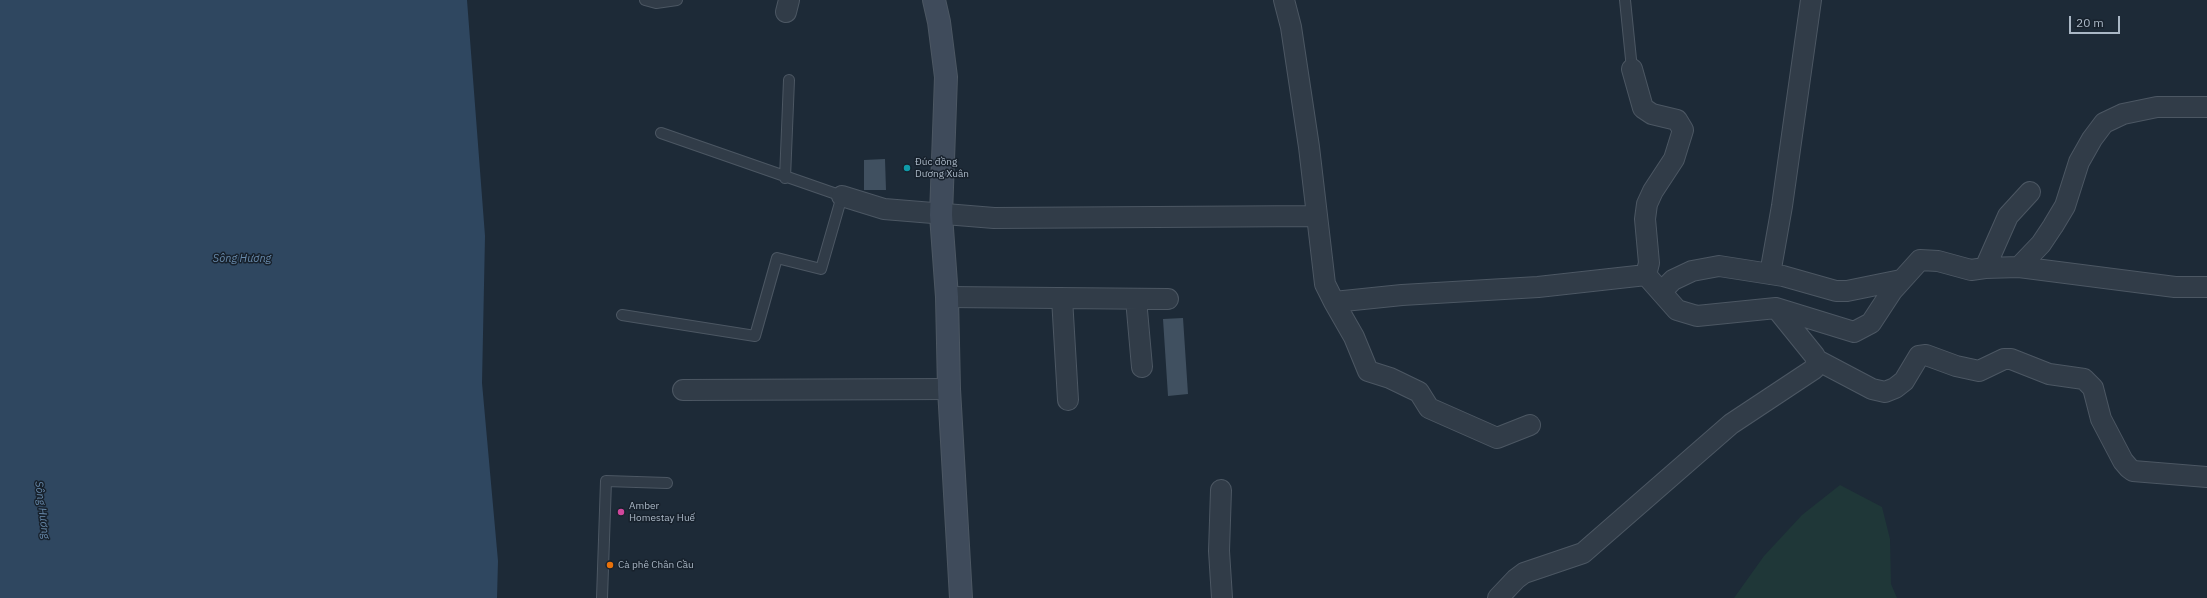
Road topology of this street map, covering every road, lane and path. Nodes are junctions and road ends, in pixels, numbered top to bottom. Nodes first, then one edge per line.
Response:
1 (645, 0) edge
2 (677, 0) edge
3 (934, 0) edge
4 (1284, 0) edge
5 (1625, 0) edge
6 (1811, 0) edge
7 (1632, 69) joint
8 (789, 80) dead end
9 (2207, 107) edge
10 (662, 133) dead end
11 (785, 178) junction
12 (2030, 192) dead end
13 (842, 196) junction
14 (941, 215) junction
15 (1317, 216) junction
16 (2019, 267) junction
17 (1985, 268) junction
18 (1770, 274) junction
19 (1646, 275) junction
20 (1901, 280) junction
21 (2207, 287) edge
22 (1661, 292) junction
23 (947, 297) junction
24 (1062, 298) junction
25 (1136, 299) junction
26 (1168, 299) dead end
27 (1334, 302) junction
28 (1776, 308) junction
29 (622, 315) dead end
30 (1817, 360) junction
31 (1142, 367) dead end
32 (949, 389) junction
33 (683, 390) dead end
34 (1068, 400) dead end
35 (1530, 426) dead end
36 (2207, 477) edge
37 (667, 483) dead end
38 (1220, 490) dead end
39 (602, 598) edge
40 (961, 598) edge
41 (1222, 598) edge
42 (1498, 598) edge

1 - 2 lane
3 - 14 street
4 - 15 street
5 - 7 lane
6 - 18 street
7 - 19 street
8 - 11 lane
9 - 16 street
10 - 11 lane
11 - 13 lane
12 - 17 street
13 - 14 street
13 - 29 lane
14 - 15 street
14 - 23 street
15 - 27 street
16 - 17 street
16 - 21 street
17 - 20 street
18 - 20 street
18 - 22 street
19 - 22 street
19 - 27 street
20 - 28 street
22 - 28 street
23 - 24 street
23 - 32 street
24 - 25 street
24 - 34 street
25 - 26 street
25 - 31 street
27 - 35 street
28 - 30 street
30 - 36 street
30 - 42 street
32 - 33 street
32 - 40 street
37 - 39 lane
38 - 41 street

